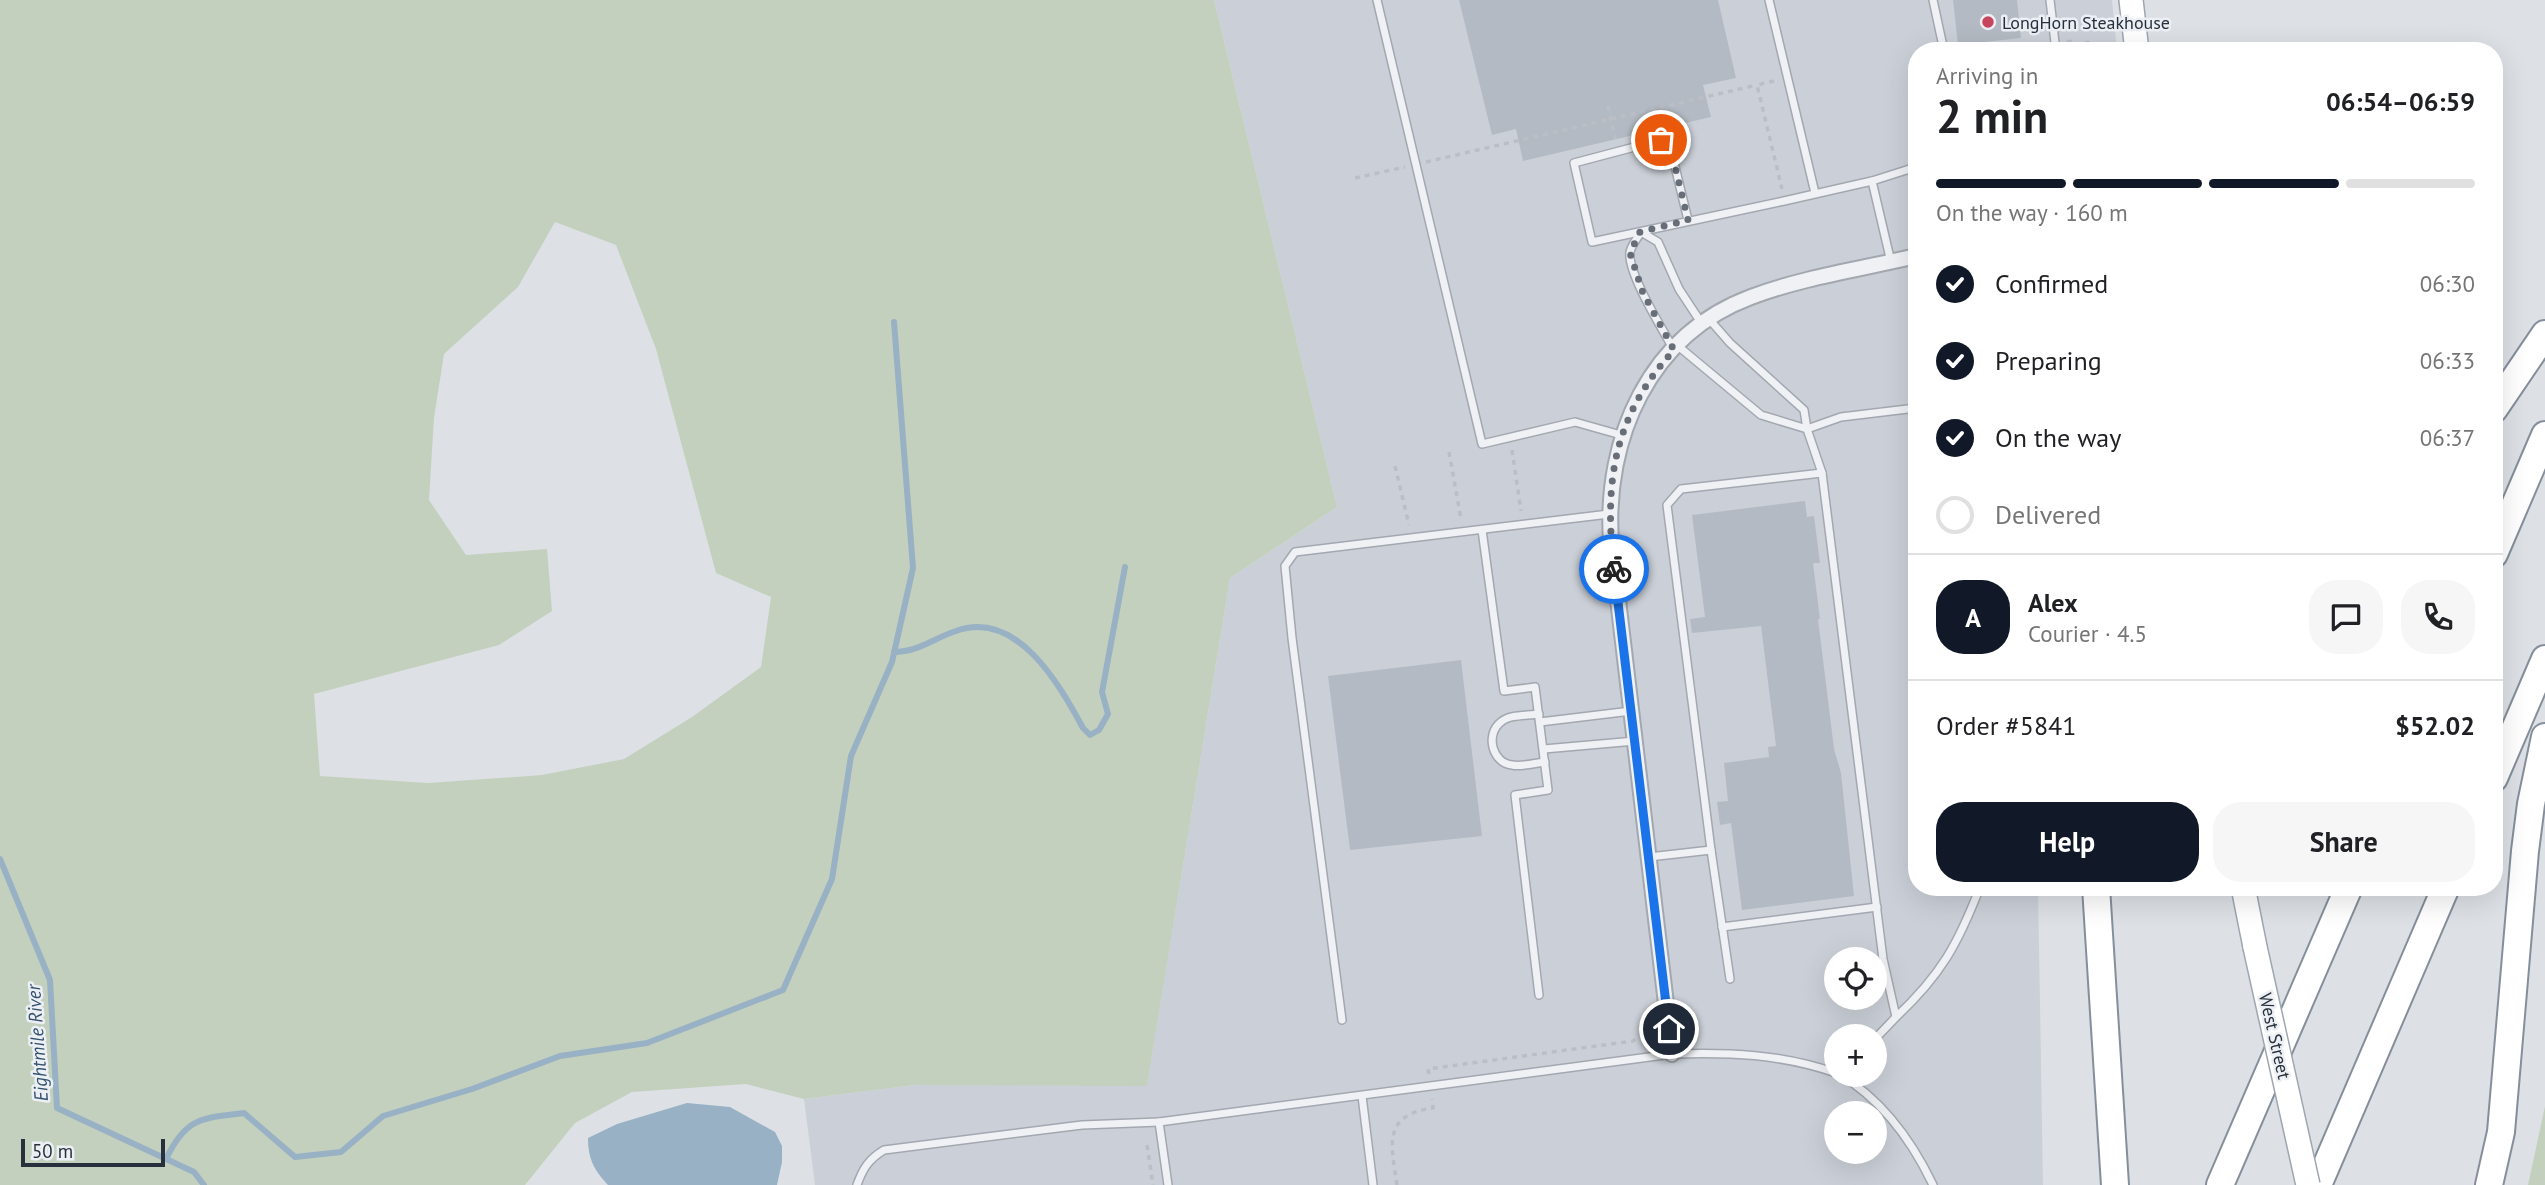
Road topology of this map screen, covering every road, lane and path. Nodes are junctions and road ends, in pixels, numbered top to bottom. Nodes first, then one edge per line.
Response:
1 (1377, 0) edge
2 (1769, 0) edge
3 (1933, 0) edge
4 (2050, 0) edge
5 (2132, 0) edge
6 (2040, 33) dead end
7 (1942, 42) edge
8 (2041, 42) edge
9 (2055, 42) edge
10 (2136, 42) edge
11 (1787, 78) junction
12 (1757, 85) junction
13 (1608, 106) dead end
14 (1610, 119) junction
15 (1617, 151) junction
16 (1416, 165) junction
17 (1908, 170) edge
18 (1355, 178) dead end
19 (1872, 181) junction
20 (1815, 193) junction
21 (1784, 201) junction
22 (1688, 220) junction
23 (1640, 232) junction
24 (1908, 258) edge
25 (1891, 262) junction
26 (1706, 321) junction
27 (2545, 334) edge
28 (1676, 348) junction
29 (2503, 396) edge
30 (1908, 409) edge
31 (1807, 429) junction
32 (1621, 435) junction
33 (2545, 435) edge
34 (1509, 438) junction
35 (1449, 452) dead end
36 (1395, 466) dead end
37 (1822, 472) junction
38 (1609, 514) junction
39 (1522, 524) junction
40 (1482, 530) junction
41 (1463, 532) junction
42 (2503, 533) edge
43 (1410, 538) junction
44 (2545, 659) edge
45 (1631, 711) junction
46 (1539, 718) junction
47 (2545, 737) edge
48 (1634, 741) junction
49 (1544, 749) junction
50 (2503, 757) edge
51 (1545, 762) junction
52 (1711, 850) junction
53 (1648, 857) junction
54 (1977, 896) edge
55 (2097, 896) edge
56 (2245, 896) edge
57 (2345, 896) edge
58 (2442, 896) edge
59 (1877, 907) junction
60 (1722, 927) junction
61 (1730, 979) dead end
62 (1539, 995) dead end
63 (1896, 1017) junction
64 (1342, 1020) dead end
65 (1887, 1027) edge
66 (1672, 1054) junction
67 (1824, 1069) edge
68 (1854, 1087) edge
69 (1362, 1096) junction
70 (1160, 1122) junction
71 (1147, 1145) dead end
72 (857, 1185) edge
73 (1153, 1185) edge
74 (1168, 1185) edge
75 (1373, 1185) edge
76 (1933, 1185) edge
77 (2115, 1185) edge
78 (2220, 1185) edge
79 (2308, 1185) edge
80 (2318, 1185) edge
81 (2489, 1185) edge

1 - 16 lane
2 - 11 lane
3 - 7 lane
4 - 9 lane
5 - 10 main road
6 - 8 path
11 - 12 path
11 - 20 lane
12 - 14 path
12 - 21 path
13 - 14 path
14 - 15 path
14 - 16 path
15 - 22 lane
15 - 23 lane
16 - 18 path
16 - 34 lane
17 - 19 lane
19 - 20 lane
19 - 25 lane
20 - 21 lane
21 - 22 lane
22 - 23 lane
23 - 26 lane
23 - 28 lane
24 - 25 street
25 - 26 street
26 - 28 street
26 - 31 lane
27 - 29 highway
28 - 31 lane
28 - 32 street
30 - 31 lane
31 - 37 lane
32 - 34 lane
32 - 38 street
33 - 42 highway
34 - 39 path
35 - 41 path
36 - 43 path
37 - 52 lane
37 - 59 lane
38 - 39 lane
38 - 45 street
39 - 40 lane
40 - 41 lane
40 - 46 lane
41 - 43 lane
43 - 64 lane
44 - 50 highway
45 - 46 lane
45 - 48 street
46 - 49 lane
46 - 51 lane
47 - 81 highway
48 - 49 lane
48 - 53 street
49 - 51 lane
51 - 62 lane
52 - 53 lane
52 - 60 lane
53 - 66 street
54 - 63 lane
55 - 77 highway
56 - 79 main road, West Street, bridge
57 - 78 highway
58 - 80 highway
59 - 60 lane
59 - 63 lane
60 - 61 lane
63 - 65 lane
66 - 67 lane
66 - 69 lane
68 - 76 lane
69 - 70 lane
69 - 75 lane
70 - 72 lane
70 - 74 lane
71 - 73 path

